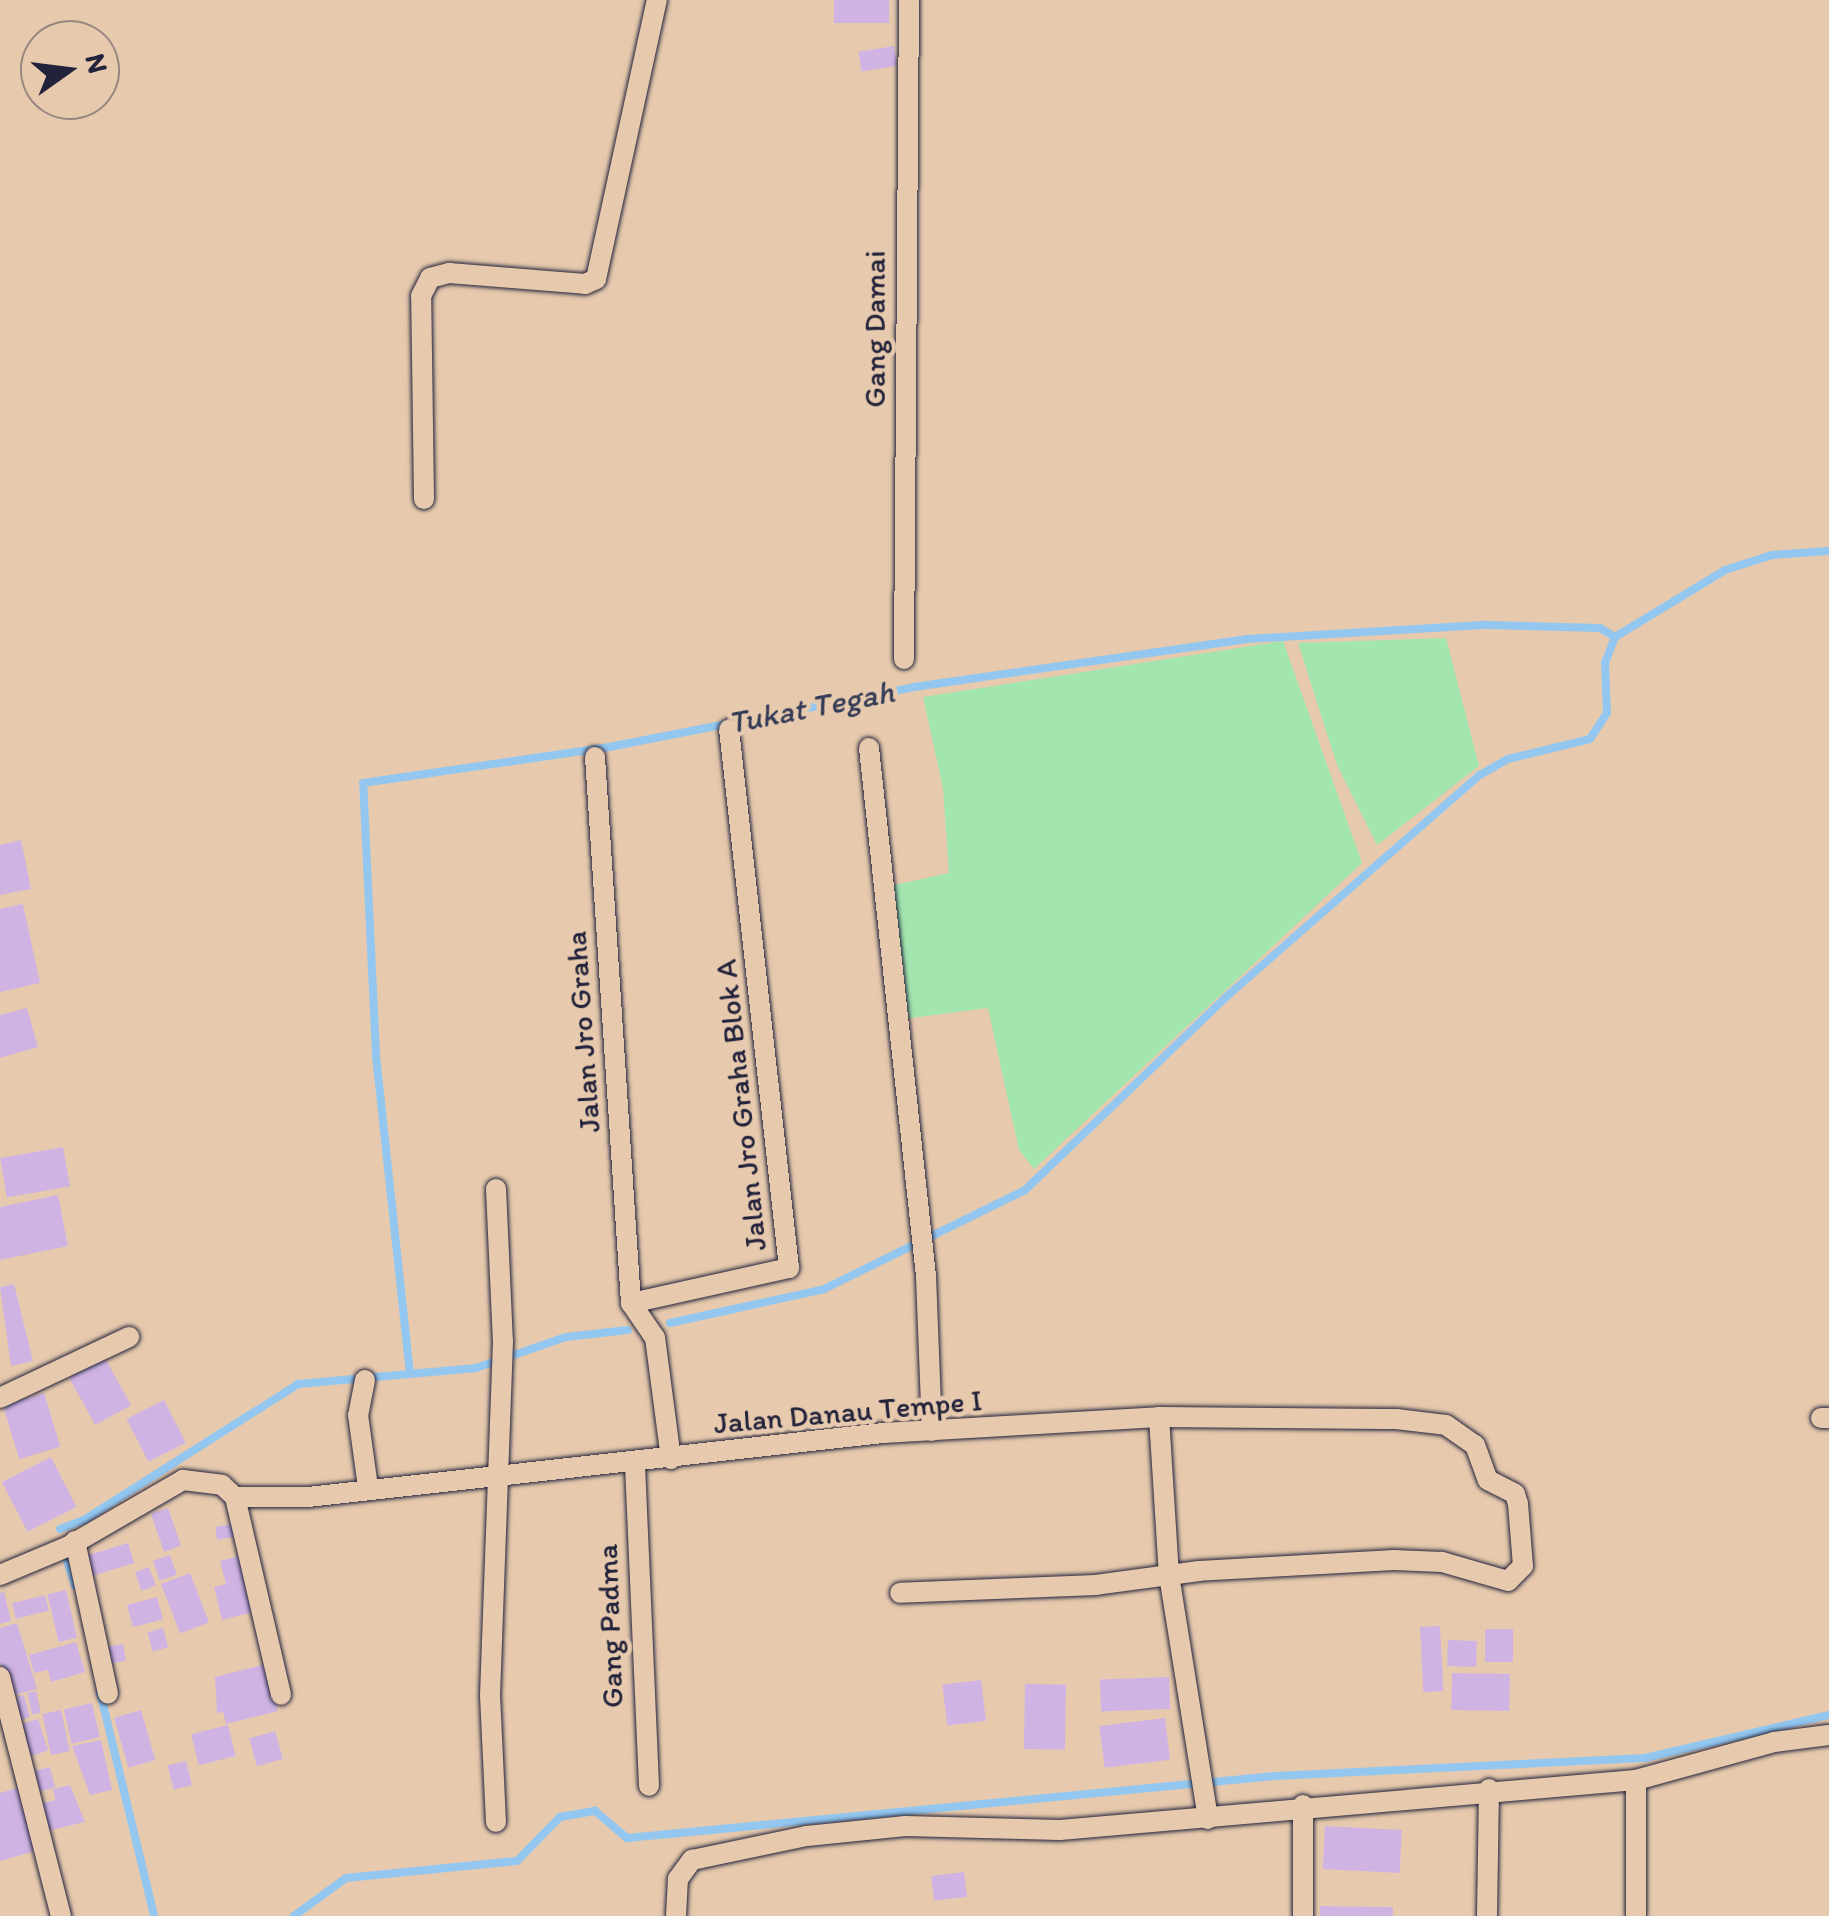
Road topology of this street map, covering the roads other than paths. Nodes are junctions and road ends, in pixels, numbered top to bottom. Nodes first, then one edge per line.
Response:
1 (657, 0) edge
2 (908, 0) edge
3 (424, 499) dead end
4 (904, 659) dead end
5 (729, 729) dead end
6 (870, 748) dead end
7 (595, 757) dead end
8 (496, 1189) dead end
9 (631, 1303) junction
10 (129, 1337) dead end
11 (365, 1380) dead end
12 (0, 1398) edge
13 (1159, 1417) junction
14 (932, 1431) junction
15 (670, 1459) junction
16 (634, 1465) junction
17 (496, 1479) junction
18 (368, 1487) junction
19 (235, 1497) junction
20 (74, 1541) junction
21 (0, 1575) edge
22 (1170, 1575) junction
23 (900, 1592) dead end
24 (0, 1676) edge
25 (108, 1692) dead end
26 (281, 1695) dead end
27 (1829, 1735) edge
28 (1636, 1780) junction
29 (650, 1786) dead end
30 (1489, 1789) junction
31 (1302, 1805) junction
32 (1206, 1812) junction
33 (496, 1822) dead end
34 (61, 1916) edge
35 (676, 1916) edge
36 (1303, 1916) edge
37 (1487, 1916) edge
38 (1636, 1916) edge

1 - 3 street
2 - 4 street, Gang Damai
5 - 9 street, Jalan Jro Graha Blok A
6 - 14 street
7 - 9 street, Jalan Jro Graha
8 - 17 street
9 - 15 street
10 - 12 street
11 - 18 street
13 - 14 street, Jalan Danau Tempe I
13 - 22 street
13 - 22 street, Jalan Danau Tempe I
14 - 15 street, Jalan Danau Tempe I
15 - 16 street, Jalan Danau Tempe I
16 - 17 street, Jalan Danau Tempe I
16 - 29 street, Gang Padma
17 - 18 street, Jalan Danau Tempe I
17 - 33 street
18 - 19 street, Jalan Danau Tempe I
19 - 20 street, Jalan Danau Tempe I
19 - 26 street
20 - 21 street, Jalan Danau Tempe I
20 - 25 street
22 - 23 street
22 - 32 street
24 - 34 street
27 - 28 street
28 - 30 street
28 - 38 street
30 - 31 street
30 - 37 street
31 - 32 street
31 - 36 street
32 - 35 street

